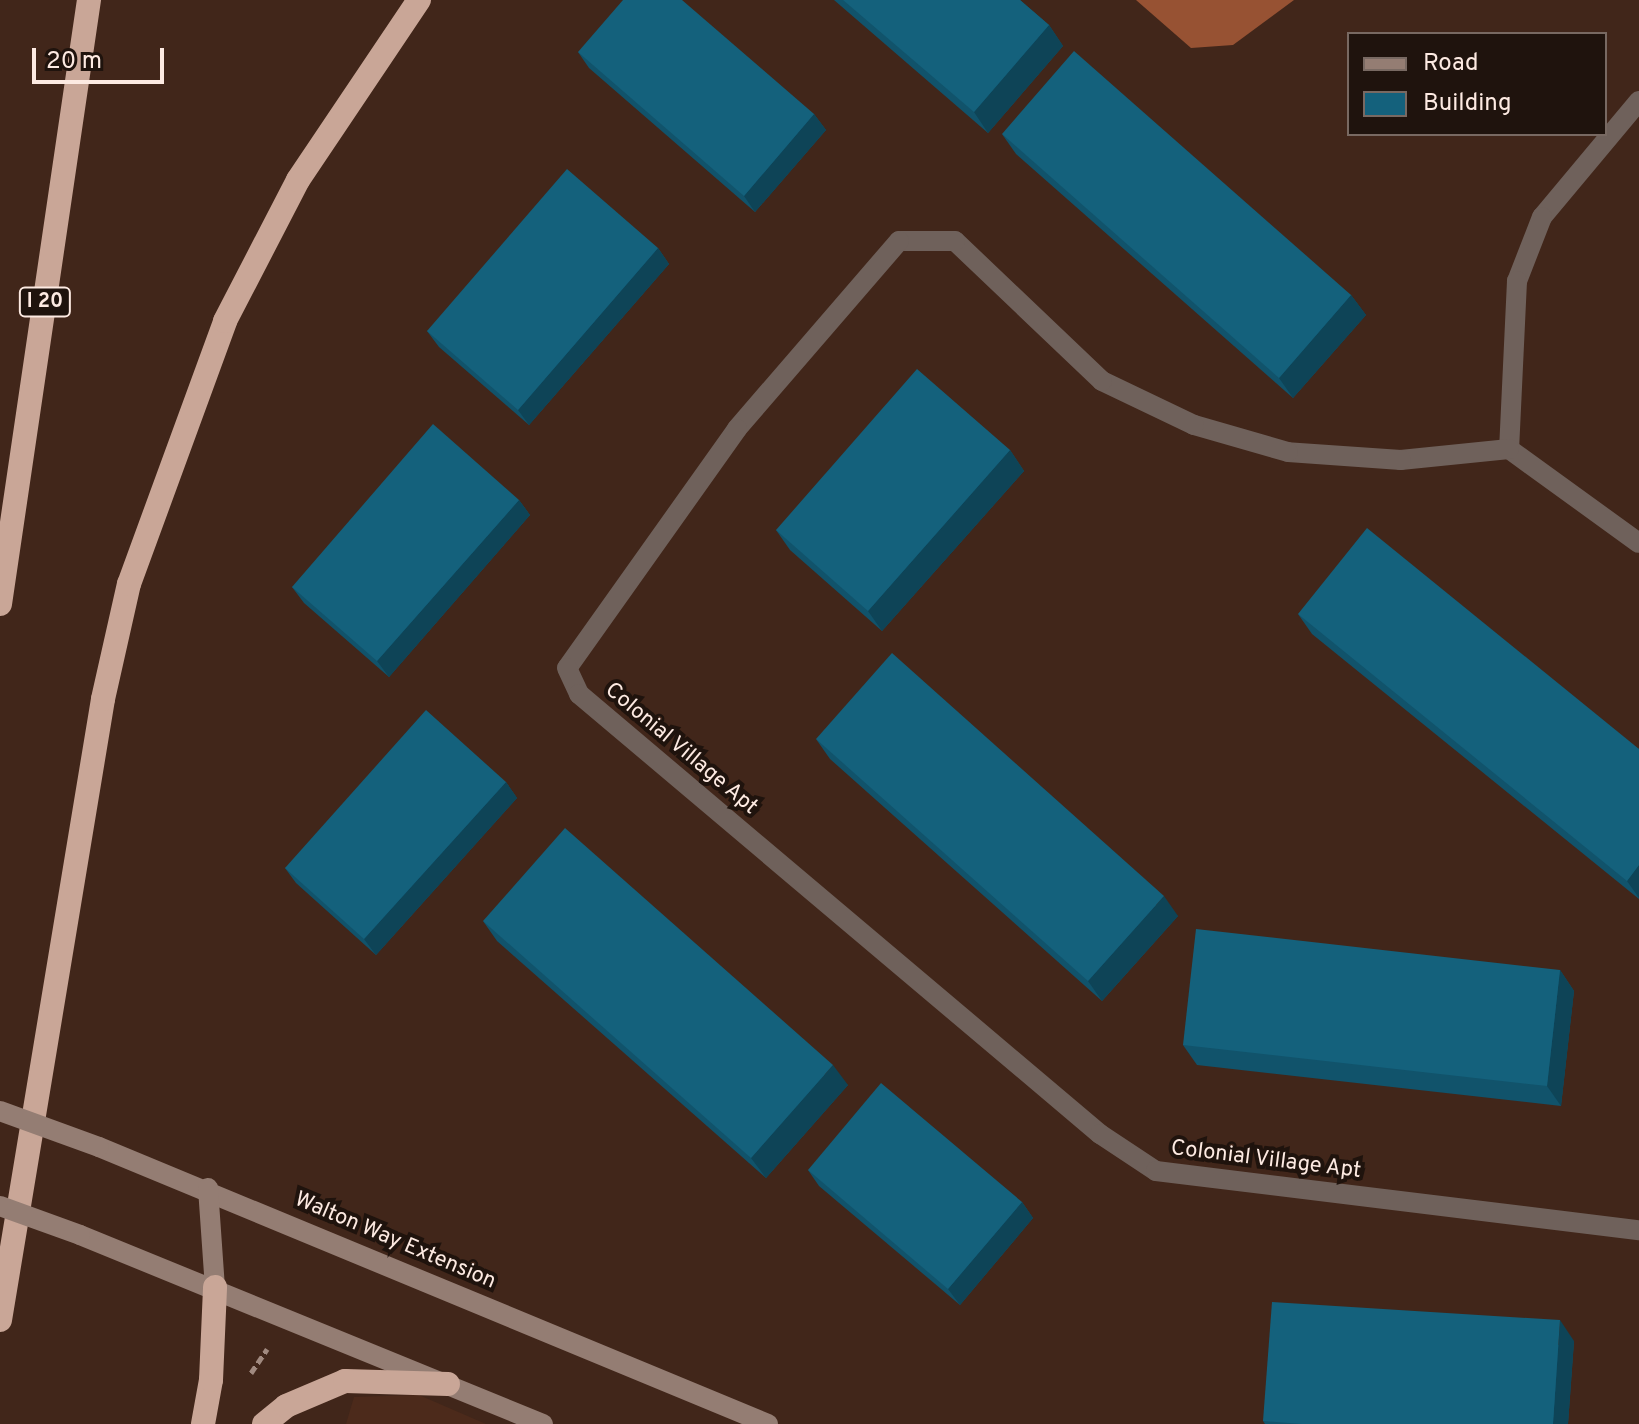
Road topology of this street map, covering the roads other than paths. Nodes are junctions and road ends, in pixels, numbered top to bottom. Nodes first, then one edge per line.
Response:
1 (89, 0) edge
2 (419, 0) edge
3 (1639, 101) edge
4 (1509, 449) junction
5 (1639, 543) edge
6 (0, 604) edge
7 (0, 1111) edge
8 (208, 1188) junction
9 (0, 1206) edge
10 (1639, 1230) edge
11 (215, 1287) junction
12 (0, 1320) edge
13 (448, 1384) junction
14 (203, 1424) edge
15 (264, 1424) edge
16 (543, 1424) edge
17 (768, 1424) edge

1 - 6 highway, I 20
2 - 12 highway
3 - 4 lane
4 - 5 lane
4 - 10 lane, Colonial Village Apt
7 - 8 main road, Walton Way Extension, bridge
8 - 11 main road
8 - 17 main road, Walton Way Extension
9 - 11 main road, bridge
11 - 13 main road
11 - 14 highway
13 - 15 highway
13 - 16 main road

